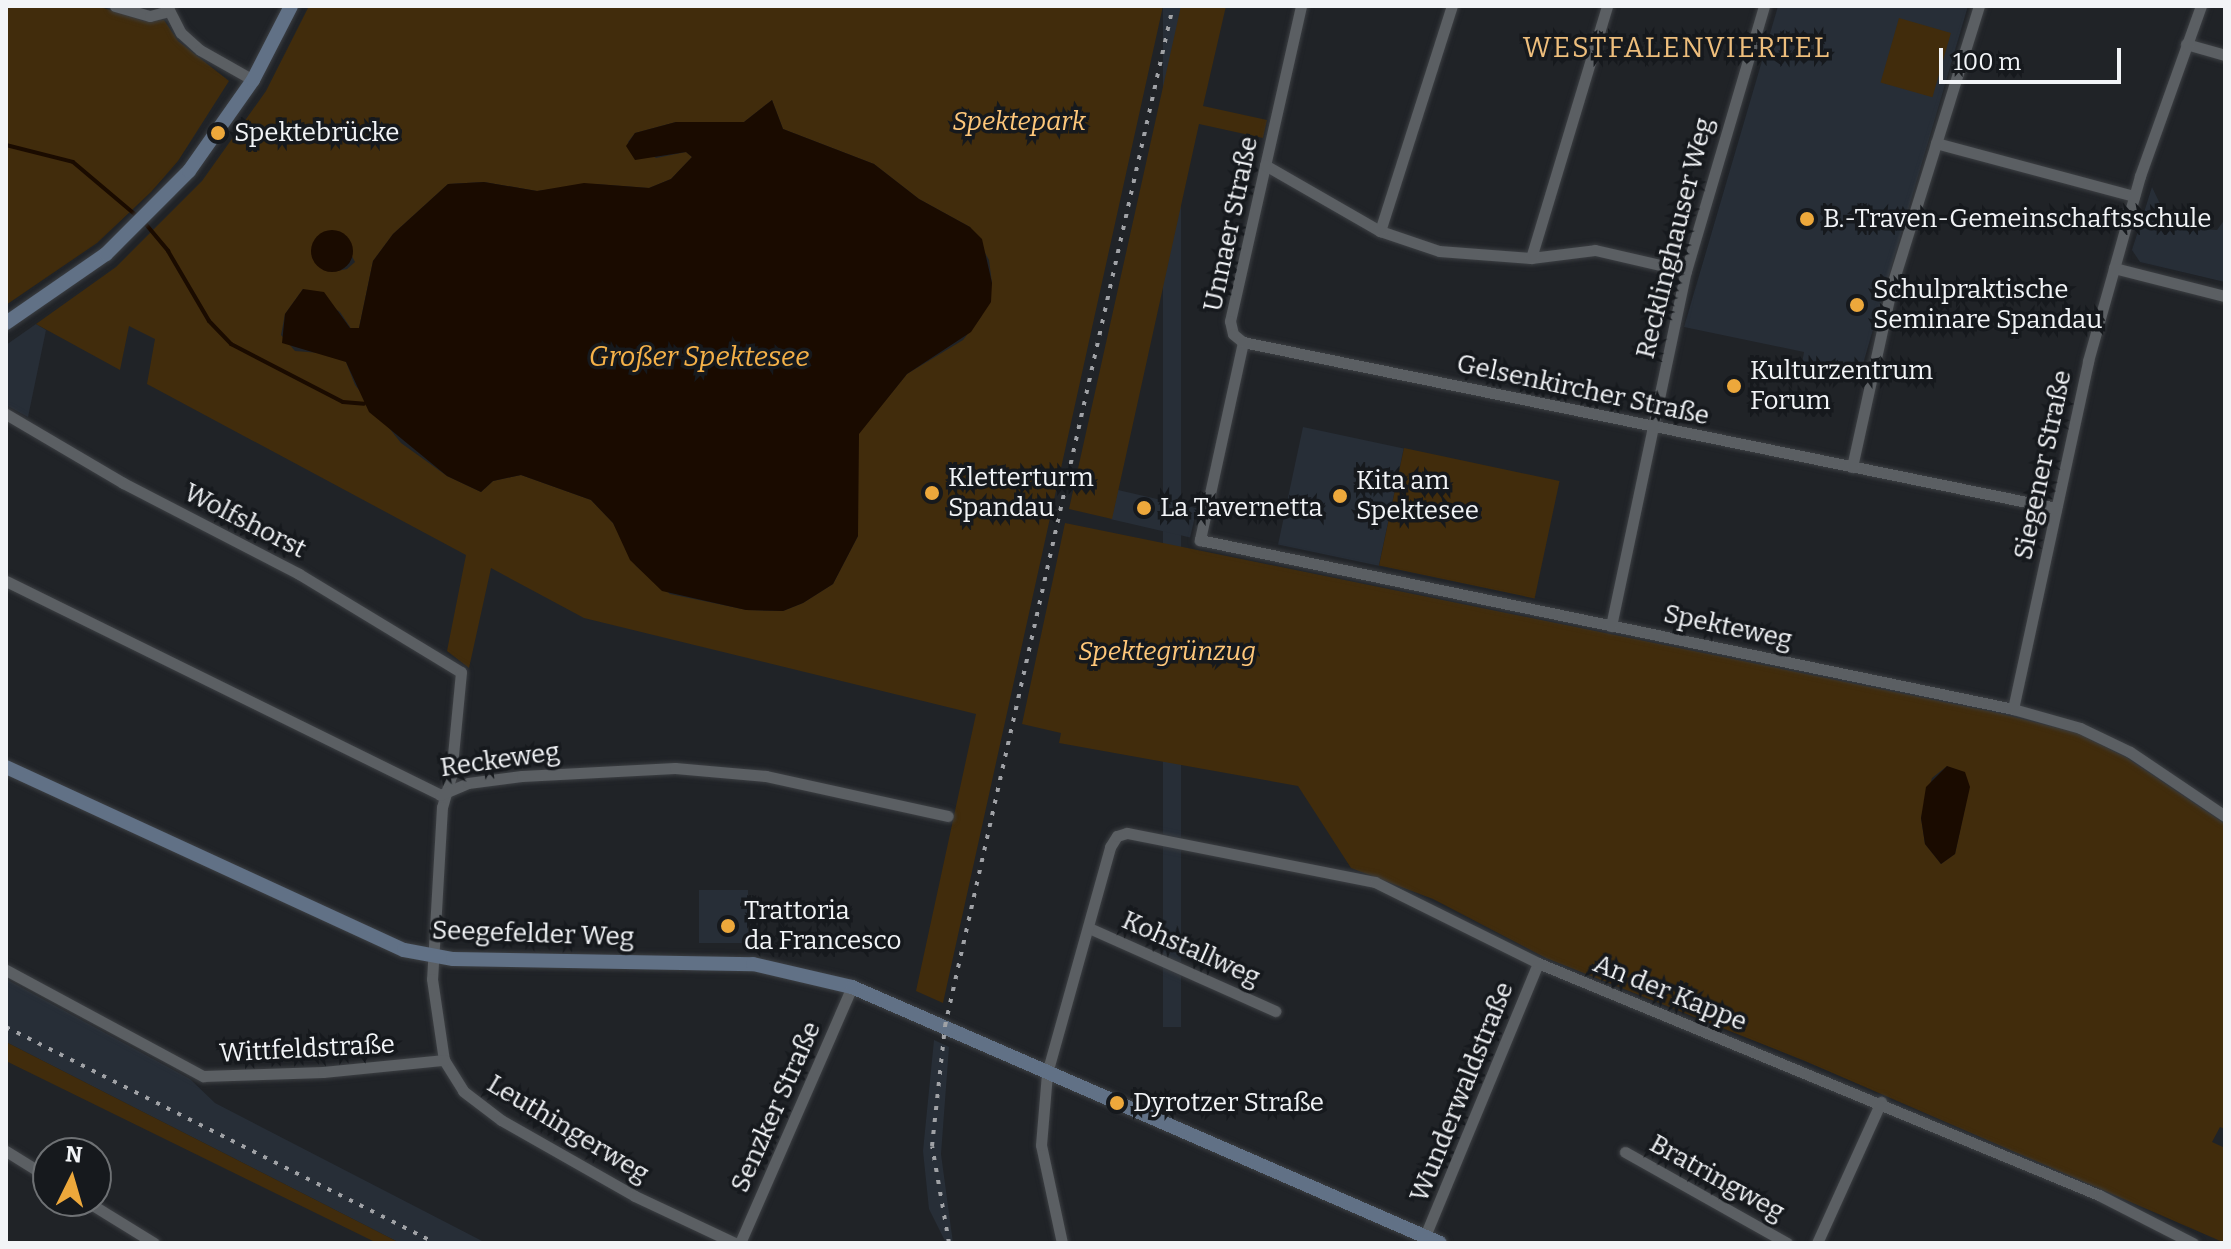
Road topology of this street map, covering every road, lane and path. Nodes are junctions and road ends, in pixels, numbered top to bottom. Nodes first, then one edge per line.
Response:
1 (115, 6) edge
2 (291, 6) edge
3 (1301, 6) edge
4 (1452, 6) edge
5 (1607, 6) edge
6 (1764, 6) edge
7 (1979, 6) edge
8 (2201, 6) edge
9 (168, 9) edge
10 (2186, 44) junction
11 (2225, 55) edge
12 (253, 80) junction
13 (1936, 143) junction
14 (1265, 165) junction
15 (2134, 196) junction
16 (1380, 231) junction
17 (1531, 258) junction
18 (2114, 268) junction
19 (1686, 271) junction
20 (2225, 296) edge
21 (6, 323) edge
22 (1243, 342) junction
23 (6, 414) edge
24 (1651, 427) junction
25 (1852, 467) junction
26 (2056, 508) junction
27 (1200, 540) joint
28 (6, 581) edge
29 (1611, 626) junction
30 (461, 672) joint
31 (2013, 709) junction
32 (6, 767) edge
33 (445, 794) junction
34 (948, 816) dead end
35 (2225, 816) edge
36 (1089, 928) junction
37 (434, 958) junction
38 (1538, 963) junction
39 (6, 970) edge
40 (852, 987) junction
41 (1275, 1011) dead end
42 (444, 1060) junction
43 (1047, 1073) junction
44 (1881, 1102) junction
45 (6, 1151) edge
46 (1625, 1152) dead end
47 (32, 1167) edge
48 (112, 1217) edge
49 (1425, 1236) junction
50 (154, 1243) edge
51 (738, 1243) edge
52 (1062, 1243) edge
53 (1440, 1243) edge
54 (1787, 1243) edge
55 (1817, 1243) edge
56 (2193, 1243) edge

1 - 9 street
2 - 12 street
3 - 14 street, Unnaer Straße
4 - 16 street
5 - 17 street
6 - 19 street, Recklinghauser Weg
7 - 13 street
8 - 10 street, Siegener Straße
9 - 12 street
10 - 11 street
10 - 15 street, Siegener Straße
12 - 21 street
13 - 15 street
13 - 25 street
14 - 16 street
14 - 22 street, Unnaer Straße
15 - 18 street, Siegener Straße
16 - 17 street
17 - 19 street
18 - 20 street
18 - 26 street, Siegener Straße
19 - 24 street, Recklinghauser Weg
22 - 24 street, Gelsenkircher Straße
22 - 27 street, Unnaer Straße
23 - 30 street, Wolfshorst
24 - 25 street, Gelsenkircher Straße
24 - 29 street, Recklinghauser Weg
25 - 26 street, Gelsenkircher Straße
26 - 31 street, Siegener Straße
27 - 29 street, Spekteweg
28 - 33 street, Reckeweg
29 - 31 street, Spekteweg
30 - 33 street, Leuthingerweg
31 - 35 street, Spekteweg
32 - 37 street, Seegefelder Weg
33 - 34 street, Reckeweg
33 - 37 street, Leuthingerweg
36 - 38 street, An der Kappe
36 - 41 street, Kohstallweg
36 - 43 street
37 - 40 street, Seegefelder Weg
37 - 42 street, Leuthingerweg
38 - 44 street, An der Kappe
38 - 49 street, Wunderwaldstraße
39 - 42 street, Wittfeldstraße
40 - 43 street, Seegefelder Weg
40 - 51 street, Senzker Straße
42 - 51 street, Leuthingerweg
43 - 49 street, Seegefelder Weg
43 - 52 street
44 - 55 street
44 - 56 street, An der Kappe
45 - 47 street
46 - 54 street, Bratringweg
48 - 50 street
49 - 53 street, Seegefelder Weg

